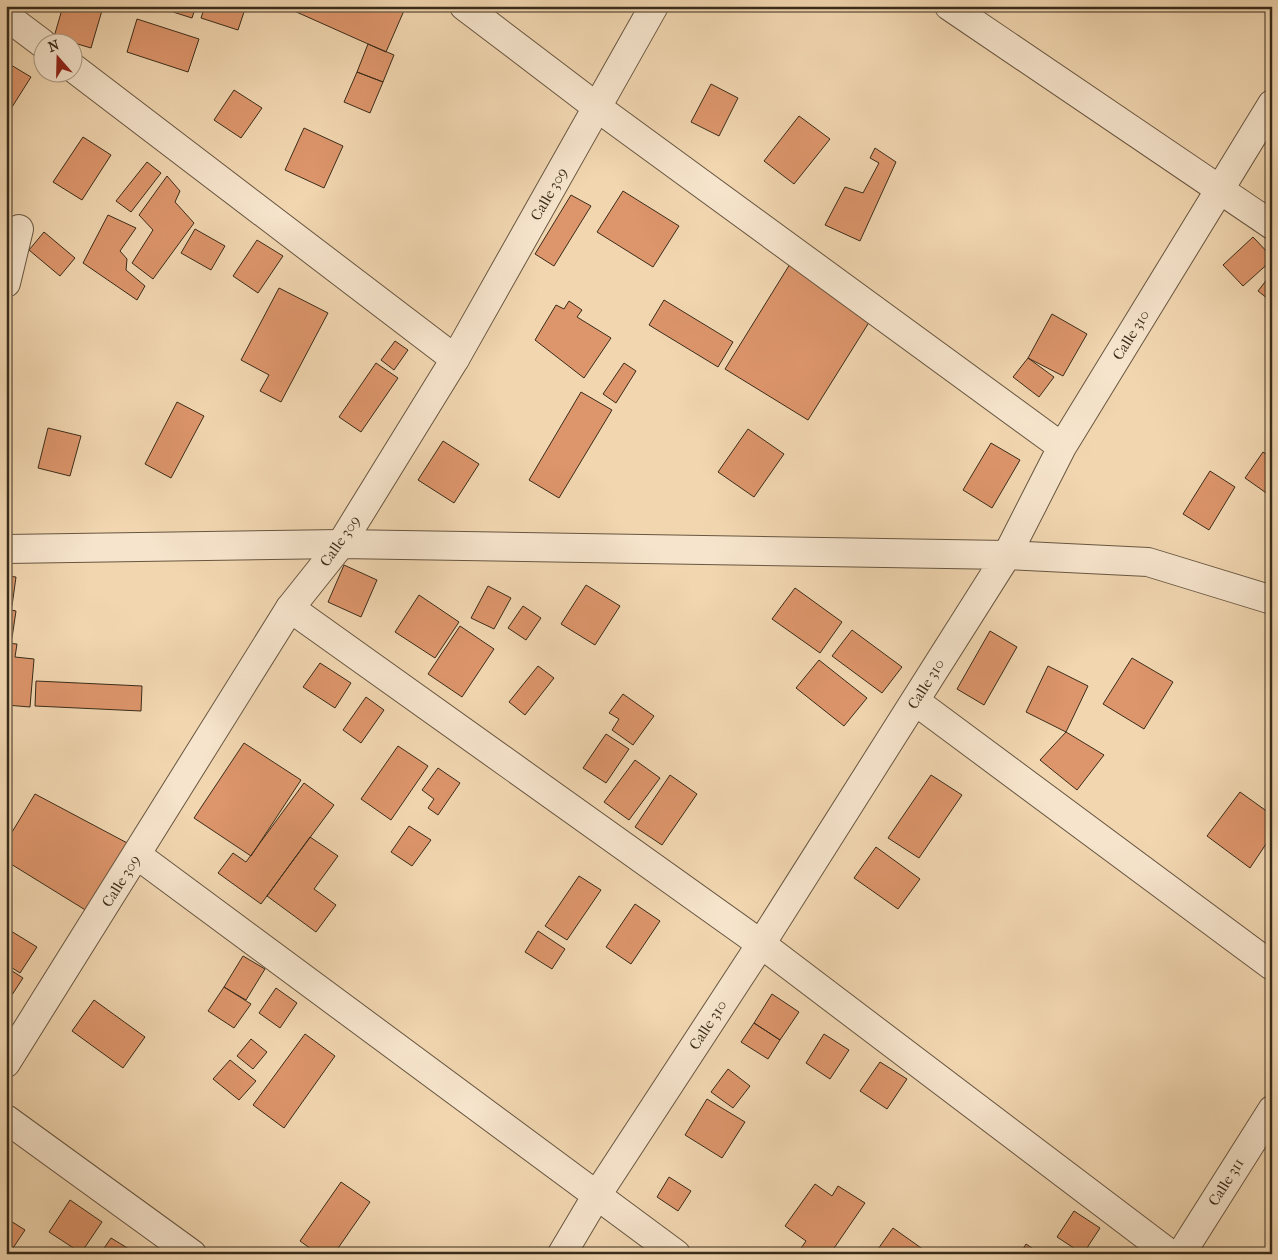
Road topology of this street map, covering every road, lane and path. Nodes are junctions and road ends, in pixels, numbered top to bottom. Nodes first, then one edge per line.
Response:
1 (464, 6) edge
2 (654, 6) edge
3 (950, 6) edge
4 (6, 16) edge
5 (32, 36) edge
6 (82, 75) edge
7 (1272, 104) edge
8 (598, 108) junction
9 (1220, 190) junction
10 (1272, 225) edge
11 (19, 229) dead end
12 (6, 283) edge
13 (455, 359) junction
14 (1062, 447) junction
15 (341, 544) junction
16 (6, 548) edge
17 (1007, 555) junction
18 (1272, 600) edge
19 (290, 608) junction
20 (915, 702) junction
21 (138, 855) junction
22 (761, 944) junction
23 (1272, 966) edge
24 (6, 1063) edge
25 (1272, 1110) edge
26 (6, 1119) edge
27 (597, 1195) junction
28 (192, 1254) edge
29 (562, 1254) edge
30 (676, 1254) edge
31 (1170, 1254) edge
32 (1181, 1254) edge

1 - 8 street
2 - 8 street, Calle 309
3 - 9 street
4 - 5 street
6 - 13 street
7 - 9 street, Calle 310
8 - 13 street, Calle 309
8 - 14 street
9 - 10 street
9 - 14 street, Calle 310
11 - 12 street
13 - 15 street, Calle 309
14 - 17 street, Calle 310
15 - 16 street
15 - 17 street
15 - 19 street, Calle 309
17 - 18 street
17 - 20 street, Calle 310
19 - 21 street, Calle 309
19 - 22 street
20 - 22 street, Calle 310
20 - 23 street
21 - 24 street, Calle 309
21 - 27 street
22 - 27 street, Calle 310
22 - 31 street
25 - 32 street, Calle 311
26 - 28 street
27 - 29 street, Calle 310
27 - 30 street

